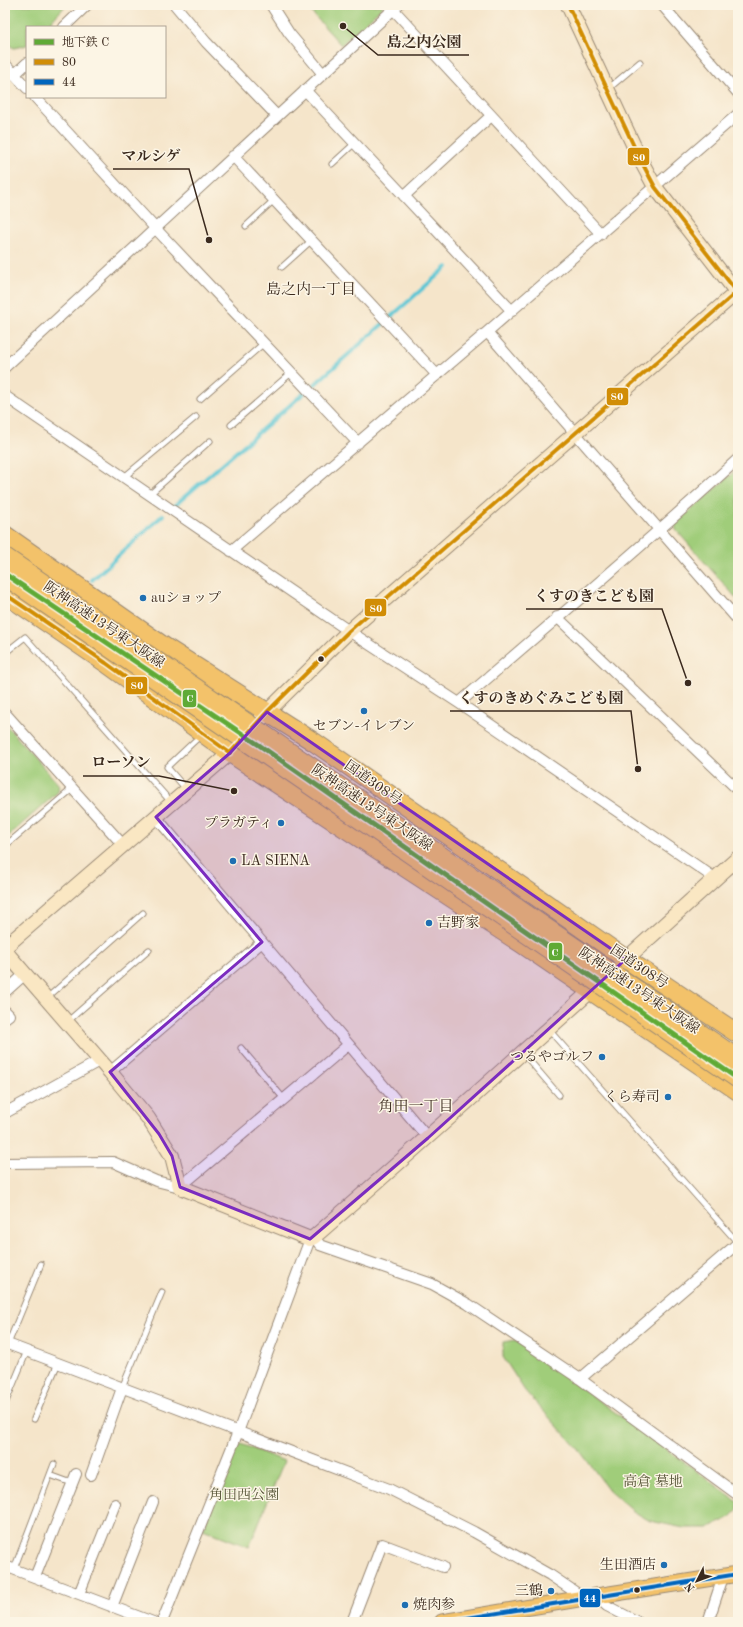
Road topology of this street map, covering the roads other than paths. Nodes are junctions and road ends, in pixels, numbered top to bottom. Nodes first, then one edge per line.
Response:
1 (87, 5) edge
2 (175, 5) edge
3 (271, 5) edge
4 (568, 5) edge
5 (662, 5) edge
6 (395, 7) edge
7 (65, 26) edge
8 (640, 62) dead end
9 (5, 64) edge
10 (26, 64) edge
11 (323, 74) junction
12 (14, 75) junction
13 (26, 87) edge
14 (305, 90) junction
15 (608, 90) junction
16 (738, 93) edge
17 (36, 98) edge
18 (738, 114) edge
19 (277, 116) junction
20 (492, 116) junction
21 (355, 143) junction
22 (234, 156) junction
23 (332, 164) dead end
24 (655, 187) junction
25 (404, 196) junction
26 (274, 200) junction
27 (246, 226) dead end
28 (155, 228) junction
29 (601, 234) junction
30 (312, 240) junction
31 (282, 267) dead end
32 (738, 292) edge
33 (512, 311) junction
34 (487, 332) junction
35 (264, 343) junction
36 (5, 367) edge
37 (292, 373) junction
38 (437, 375) junction
39 (5, 396) edge
40 (200, 398) dead end
41 (196, 417) dead end
42 (231, 425) dead end
43 (576, 434) junction
44 (210, 441) dead end
45 (358, 443) junction
46 (738, 459) edge
47 (123, 478) junction
48 (149, 495) junction
49 (660, 530) junction
50 (5, 535) edge
51 (230, 551) junction
52 (5, 557) edge
53 (5, 576) edge
54 (5, 594) edge
55 (557, 617) junction
56 (738, 620) edge
57 (349, 632) junction
58 (5, 653) edge
59 (459, 703) junction
60 (267, 712) junction
61 (5, 713) edge
62 (203, 733) junction
63 (230, 753) junction
64 (72, 788) junction
65 (187, 790) junction
66 (738, 790) edge
67 (172, 802) junction
68 (156, 817) junction
69 (123, 845) junction
70 (5, 846) edge
71 (738, 858) edge
72 (716, 879) junction
73 (143, 913) dead end
74 (262, 942) junction
75 (149, 950) dead end
76 (5, 951) edge
77 (626, 959) junction
78 (25, 974) junction
79 (592, 990) junction
80 (5, 992) edge
81 (46, 999) junction
82 (5, 1011) edge
83 (5, 1018) edge
84 (67, 1023) junction
85 (549, 1030) junction
86 (738, 1034) edge
87 (348, 1045) junction
88 (240, 1048) dead end
89 (523, 1053) junction
90 (738, 1059) edge
91 (99, 1061) junction
92 (110, 1072) junction
93 (738, 1079) edge
94 (738, 1091) edge
95 (559, 1095) dead end
96 (284, 1099) junction
97 (5, 1113) edge
98 (428, 1138) junction
99 (5, 1163) edge
100 (180, 1187) junction
101 (312, 1238) junction
102 (738, 1243) edge
103 (41, 1264) dead end
104 (162, 1292) dead end
105 (7, 1344) edge
106 (27, 1351) junction
107 (58, 1363) junction
108 (580, 1380) junction
109 (122, 1388) junction
110 (5, 1404) edge
111 (34, 1419) dead end
112 (238, 1432) junction
113 (54, 1464) dead end
114 (91, 1474) dead end
115 (50, 1475) junction
116 (74, 1478) joint
117 (738, 1496) edge
118 (153, 1502) dead end
119 (115, 1504) dead end
120 (443, 1568) dead end
121 (8, 1569) edge
122 (738, 1574) edge
123 (35, 1577) junction
124 (723, 1577) junction
125 (79, 1594) junction
126 (590, 1597) junction
127 (112, 1607) junction
128 (153, 1622) edge
129 (162, 1622) edge
130 (352, 1622) edge
131 (442, 1622) edge
132 (638, 1622) edge
133 (708, 1622) edge

1 - 7 street
2 - 19 street
3 - 11 street
4 - 15 street
5 - 16 street
6 - 11 street
6 - 20 street
8 - 15 lane
9 - 12 street
10 - 12 street
11 - 14 street
12 - 13 street
14 - 19 street
14 - 21 street
15 - 24 street
17 - 28 street
18 - 24 street
19 - 22 street
20 - 25 street
20 - 29 street
21 - 23 lane
21 - 25 street
22 - 26 street
22 - 28 street
24 - 29 street
24 - 32 street
25 - 33 street
26 - 27 lane
26 - 30 street
28 - 35 street
28 - 36 street
29 - 33 street
30 - 31 lane
30 - 38 street
32 - 43 street
33 - 34 street
34 - 38 street
34 - 43 street
35 - 37 street
35 - 40 lane
37 - 42 lane
37 - 45 street
38 - 45 street
39 - 47 street
41 - 47 lane
43 - 49 street
43 - 57 street
44 - 48 lane
45 - 51 street
46 - 49 street
47 - 48 street
48 - 51 street
49 - 55 street
49 - 56 street
50 - 60 highway, 国道308号
51 - 57 street
52 - 90 highway, 阪神高速13号東大阪線, bridge
53 - 93 highway, 阪神高速13号東大阪線, bridge
54 - 62 highway
55 - 59 street
55 - 66 street
57 - 59 street
57 - 60 street
58 - 67 lane
59 - 72 street
60 - 63 street
60 - 77 highway, 国道308号
61 - 64 street
62 - 63 highway
62 - 65 lane
63 - 65 street
63 - 79 highway
64 - 69 street
64 - 70 lane
65 - 67 street
67 - 68 street
68 - 69 street
68 - 74 street
69 - 76 street
71 - 72 street
72 - 77 street
73 - 81 lane
74 - 87 street
74 - 92 street
75 - 84 lane
76 - 78 street
77 - 79 street
77 - 86 highway, 国道308号
78 - 80 street
78 - 81 street
79 - 85 street
79 - 94 highway
81 - 84 street
82 - 83 street
84 - 91 street
85 - 89 street
85 - 102 lane
87 - 96 street
87 - 98 street
88 - 96 lane
89 - 95 lane
89 - 98 street
91 - 92 street
91 - 97 street
92 - 100 street
96 - 100 street
98 - 101 street
99 - 100 street
100 - 101 street
101 - 108 street
101 - 112 street
102 - 108 street
103 - 105 lane
104 - 109 lane
105 - 106 street
106 - 107 street
106 - 110 lane
107 - 109 street
107 - 111 lane
108 - 117 street
109 - 112 street
109 - 114 street
112 - 126 street
112 - 129 street
113 - 115 lane
115 - 116 lane
115 - 121 lane
116 - 123 street
118 - 127 street
119 - 125 street
120 - 130 street
121 - 123 street
122 - 124 main road
123 - 125 street
124 - 126 main road
124 - 133 street
125 - 127 street
126 - 131 main road
126 - 132 street
127 - 128 street

